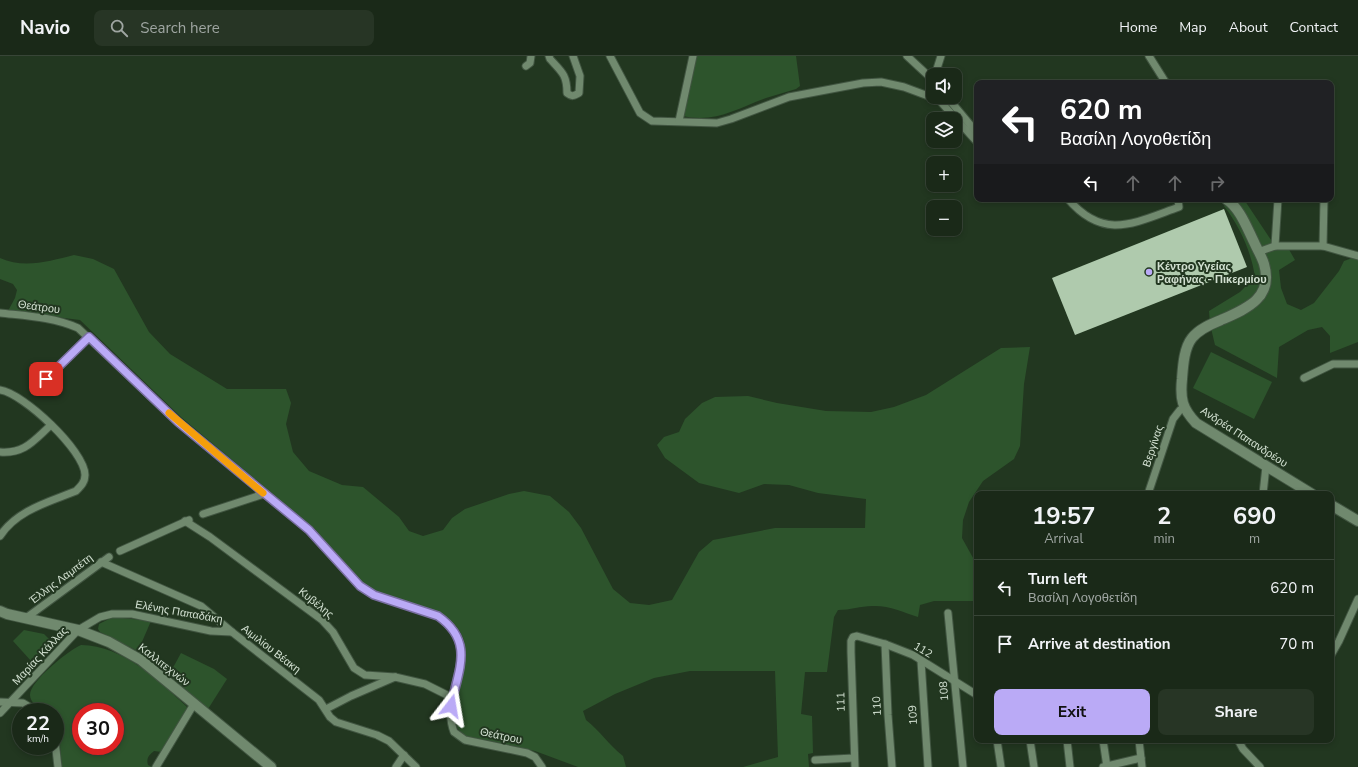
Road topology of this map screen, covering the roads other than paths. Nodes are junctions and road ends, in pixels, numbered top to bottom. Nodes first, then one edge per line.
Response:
1 (531, 56) edge
2 (549, 56) edge
3 (573, 56) edge
4 (610, 56) edge
5 (693, 56) edge
6 (907, 56) edge
7 (941, 56) edge
8 (1149, 56) edge
9 (526, 66) dead end
10 (937, 68) edge
11 (926, 74) edge
12 (1164, 80) edge
13 (953, 104) edge
14 (678, 121) junction
15 (974, 129) edge
16 (974, 139) edge
17 (1071, 202) edge
18 (1178, 202) edge
19 (1230, 202) edge
20 (1278, 202) edge
21 (1324, 202) edge
22 (1275, 246) junction
23 (1323, 246) junction
24 (1258, 252) junction
25 (1358, 256) edge
26 (0, 313) edge
27 (89, 337) junction
28 (1358, 364) edge
29 (1304, 378) dead end
30 (46, 379) dead end
31 (0, 390) edge
32 (1184, 408) junction
33 (50, 425) junction
34 (0, 452) edge
35 (1266, 466) junction
36 (1149, 491) edge
37 (1263, 491) edge
38 (1307, 491) edge
39 (264, 494) junction
40 (1334, 507) edge
41 (204, 514) dead end
42 (1358, 521) edge
43 (0, 536) edge
44 (120, 551) dead end
45 (109, 557) dead end
46 (101, 562) junction
47 (1358, 599) edge
48 (0, 611) edge
49 (948, 613) dead end
50 (26, 618) junction
51 (78, 630) junction
52 (232, 632) junction
53 (853, 637) joint
54 (885, 644) junction
55 (1334, 650) edge
56 (921, 661) junction
57 (395, 677) junction
58 (955, 682) junction
59 (974, 693) edge
60 (453, 698) junction
61 (0, 702) edge
62 (12, 702) junction
63 (23, 703) edge
64 (194, 704) junction
65 (326, 709) junction
66 (0, 713) edge
67 (997, 743) edge
68 (1030, 743) edge
69 (1067, 743) edge
70 (1103, 743) edge
71 (1139, 743) edge
72 (1240, 743) edge
73 (57, 755) edge
74 (404, 755) junction
75 (854, 758) junction
76 (1141, 758) junction
77 (815, 760) dead end
78 (265, 765) edge
79 (58, 767) edge
80 (156, 767) edge
81 (396, 767) edge
82 (416, 767) edge
83 (542, 767) edge
84 (855, 767) edge
85 (892, 767) edge
86 (928, 767) edge
87 (964, 767) edge
88 (1001, 767) edge
89 (1034, 767) edge
90 (1070, 767) edge
91 (1106, 767) edge
92 (1142, 767) edge
93 (1260, 767) edge

1 - 9 street
2 - 3 street
4 - 14 street
5 - 14 street
6 - 11 street
7 - 10 street
8 - 12 street
13 - 15 street
14 - 16 street
17 - 18 street
19 - 24 main road, Ανδρέα Παπανδρέου
20 - 22 street
21 - 23 street
22 - 23 street
22 - 24 street
23 - 25 street
24 - 32 main road, Ανδρέα Παπανδρέου
26 - 27 street, Θεάτρου
27 - 30 street
27 - 39 street, Θεάτρου
28 - 29 street
31 - 33 street
32 - 35 main road, Ανδρέα Παπανδρέου
32 - 36 street, Βεργίνας
33 - 34 street
33 - 43 street
35 - 37 street
35 - 38 main road, Ανδρέα Παπανδρέου
39 - 41 street
39 - 60 street, Θεάτρου
40 - 42 main road
44 - 57 street, Κυβέλης
45 - 46 street, Έλλης Λαμπέτη
46 - 50 street, Έλλης Λαμπέτη
46 - 52 street, Αιμιλίου Βέακη
47 - 55 street
48 - 50 main road, Καλλιτεχνών
49 - 58 street, 108
50 - 51 main road, Καλλιτεχνών
51 - 52 street, Ελένης Παπαδάκη
51 - 62 street, Μαρίας Κάλλας
51 - 64 main road, Καλλιτεχνών
52 - 65 street, Αιμιλίου Βέακη
53 - 54 street, 112
53 - 75 street, 111
54 - 56 street, 112
54 - 85 street, 110
56 - 58 street, 112
56 - 86 street, 109
57 - 60 street, Κυβέλης
57 - 65 street
58 - 59 street, 112
58 - 87 street, 108
60 - 83 street, Θεάτρου
61 - 62 street
62 - 63 street
62 - 66 street, Μαρίας Κάλλας
64 - 78 main road, Καλλιτεχνών
64 - 80 street
65 - 74 street, Αιμιλίου Βέακη
67 - 88 street
68 - 89 street
69 - 90 street
70 - 91 street
71 - 76 street
72 - 93 street
73 - 79 street
74 - 81 street
74 - 82 street, Αιμιλίου Βέακη
75 - 77 street
75 - 84 street, 111
76 - 91 street
76 - 92 street

